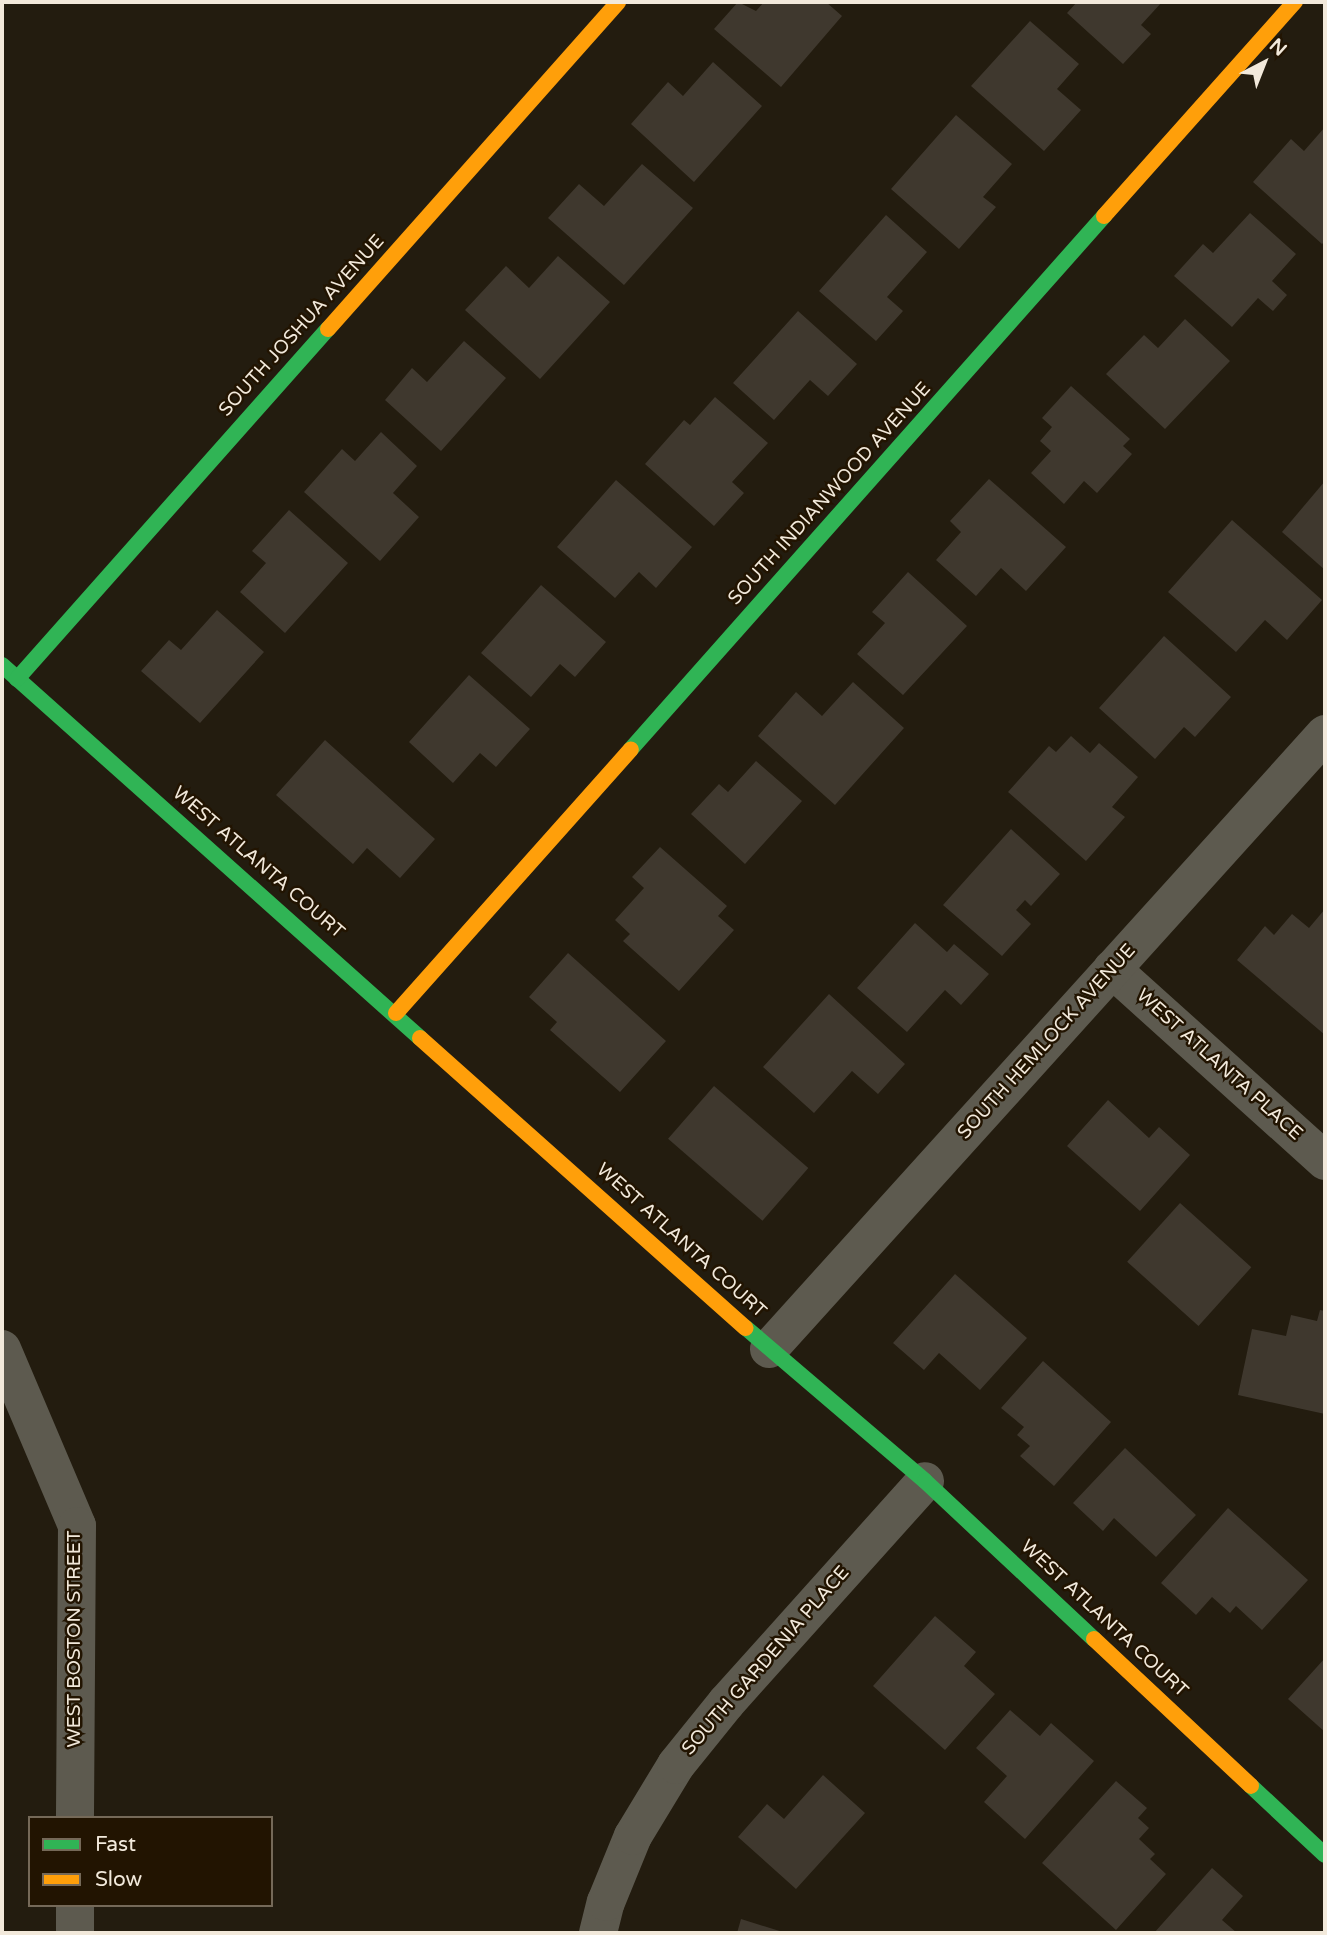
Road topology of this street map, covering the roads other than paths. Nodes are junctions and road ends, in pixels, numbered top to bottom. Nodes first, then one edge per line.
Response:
1 (618, 2) edge
2 (1295, 2) edge
3 (2, 665) edge
4 (17, 679) junction
5 (1325, 734) edge
6 (1112, 969) junction
7 (397, 1013) junction
8 (1325, 1161) edge
9 (2, 1349) edge
10 (769, 1349) junction
11 (925, 1481) junction
12 (75, 1816) edge
13 (1325, 1855) edge
14 (75, 1907) edge
15 (75, 1933) edge
16 (598, 1933) edge

1 - 4 street, SOUTH JOSHUA AVENUE
2 - 7 street, SOUTH INDIANWOOD AVENUE
3 - 4 street, WEST ATLANTA COURT
4 - 7 street, WEST ATLANTA COURT
5 - 6 street, SOUTH HEMLOCK AVENUE
6 - 8 street, WEST ATLANTA PLACE
6 - 10 street, SOUTH HEMLOCK AVENUE
7 - 10 street, WEST ATLANTA COURT
9 - 12 street, WEST BOSTON STREET
10 - 11 street, WEST ATLANTA COURT
11 - 13 street, WEST ATLANTA COURT
11 - 16 street, SOUTH GARDENIA PLACE
14 - 15 street

